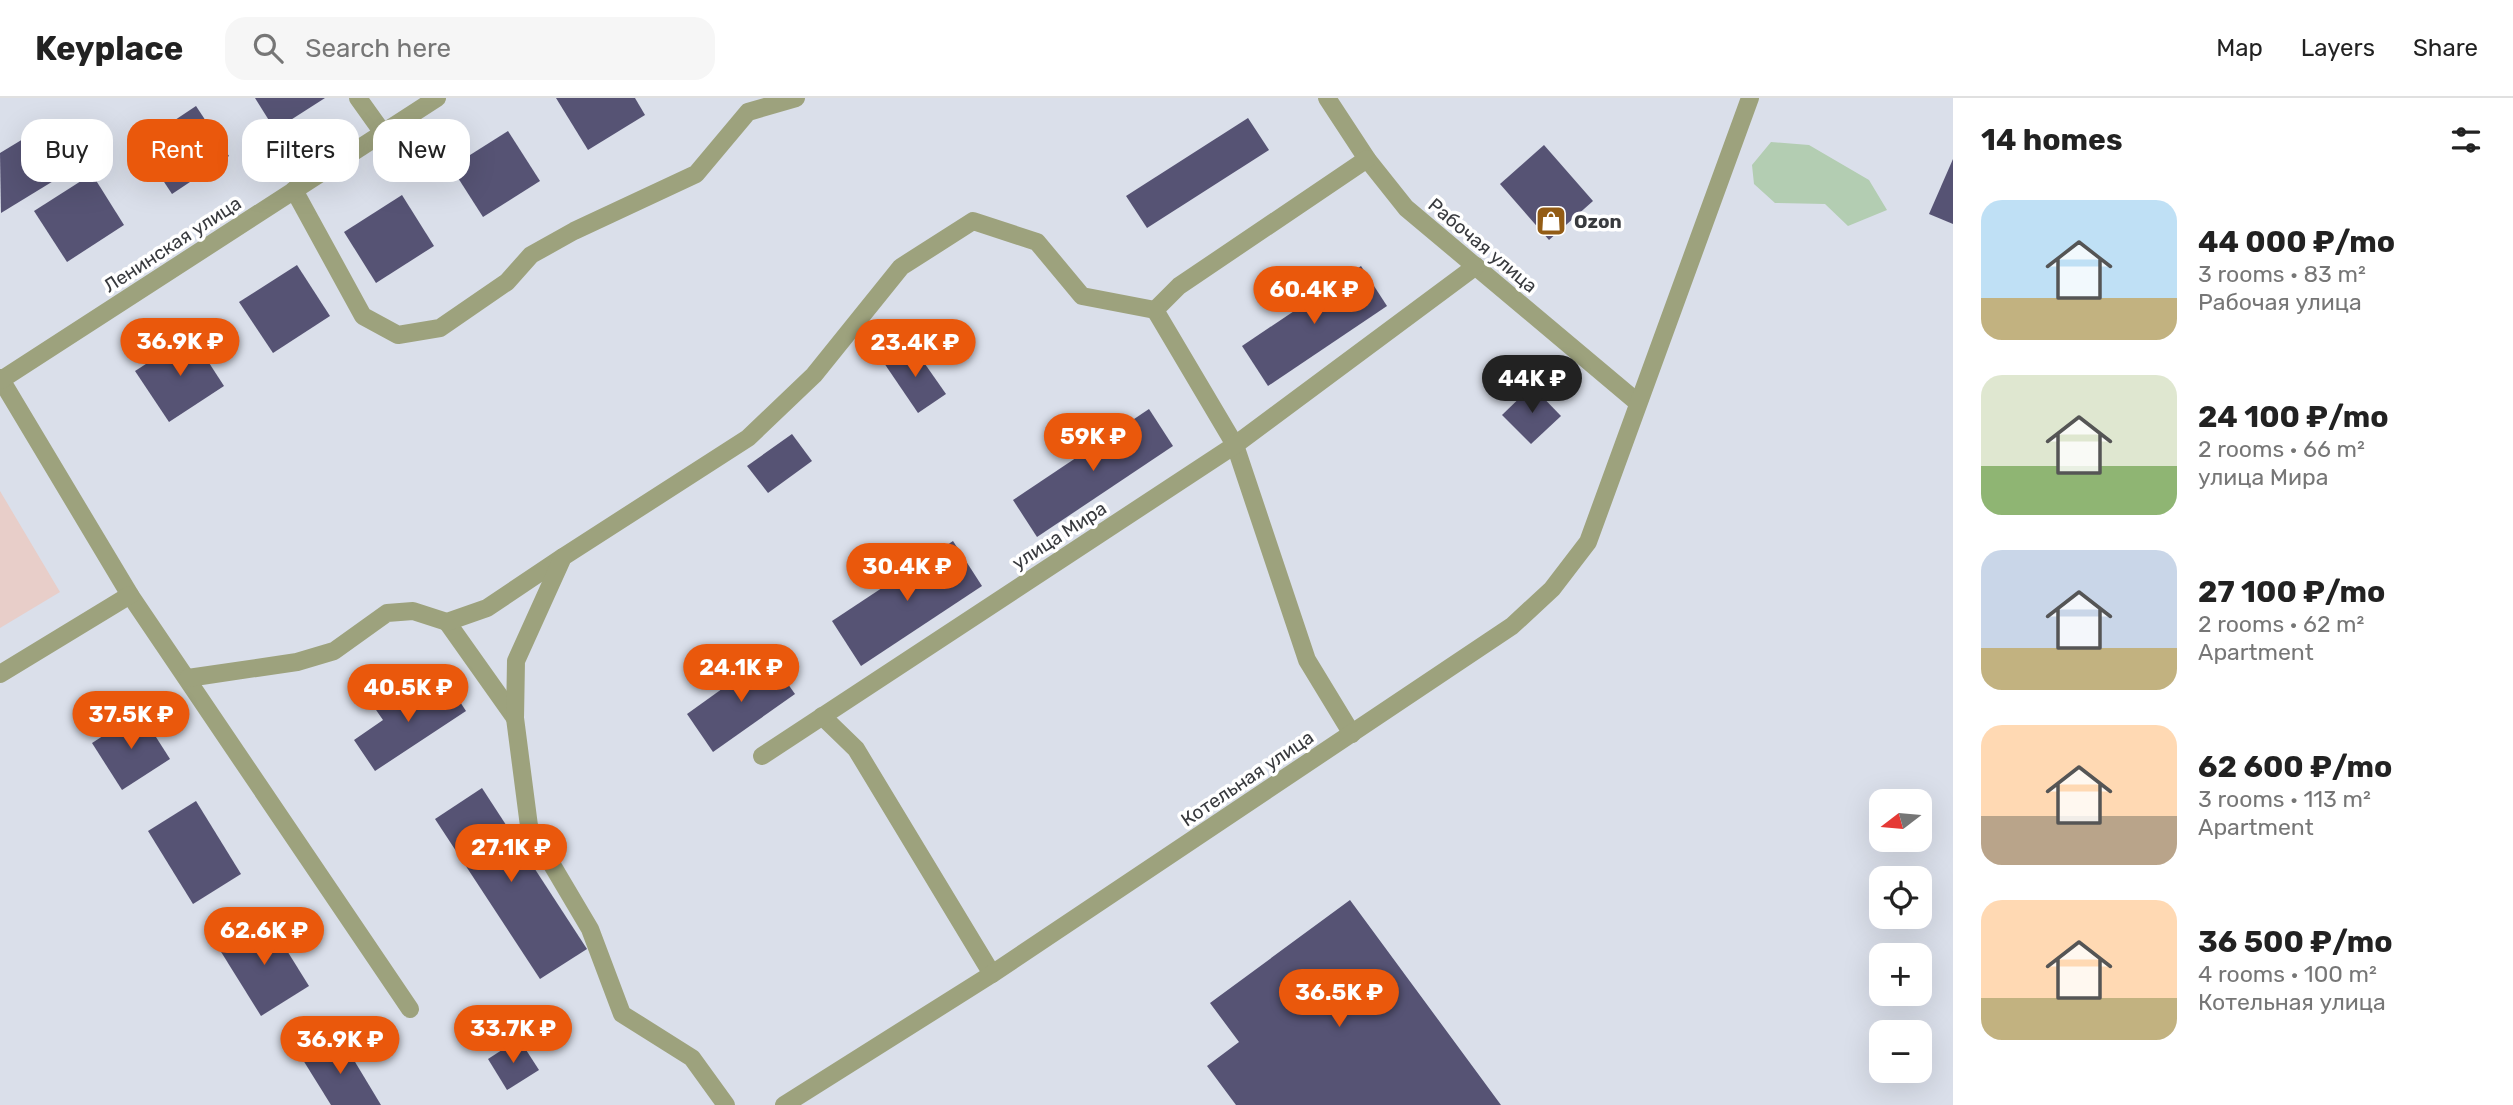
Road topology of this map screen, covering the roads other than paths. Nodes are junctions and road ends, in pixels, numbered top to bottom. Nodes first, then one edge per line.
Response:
1 (358, 98) edge
2 (437, 98) edge
3 (796, 98) edge
4 (1327, 98) edge
5 (1749, 98) edge
6 (373, 119) edge
7 (405, 119) edge
8 (373, 139) edge
9 (1367, 159) junction
10 (294, 190) junction
11 (1476, 267) junction
12 (1155, 310) junction
13 (1, 379) edge
14 (1637, 402) junction
15 (1235, 445) junction
16 (563, 558) junction
17 (130, 595) junction
18 (447, 622) junction
19 (0, 674) edge
20 (188, 678) junction
21 (822, 716) junction
22 (515, 718) junction
23 (1352, 734) junction
24 (762, 756) dead end
25 (992, 975) junction
26 (410, 1009) dead end
27 (726, 1105) edge
28 (784, 1105) edge

1 - 6 street
2 - 7 street, Ленинская улица
3 - 10 street
4 - 9 street, Рабочая улица
5 - 14 street, Котельная улица
8 - 10 street, Ленинская улица
9 - 11 street, Рабочая улица
9 - 12 street
10 - 13 street, Ленинская улица
11 - 14 street, Рабочая улица
11 - 15 street, улица Мира
12 - 15 street
12 - 16 street
13 - 17 street
14 - 23 street, Котельная улица
15 - 21 street, улица Мира
15 - 23 street
16 - 18 street
16 - 22 street
17 - 19 street
17 - 20 street
18 - 20 street
18 - 22 street
20 - 26 street
21 - 24 street, улица Мира
21 - 25 street
22 - 27 street
23 - 25 street, Котельная улица
25 - 28 street, Котельная улица

